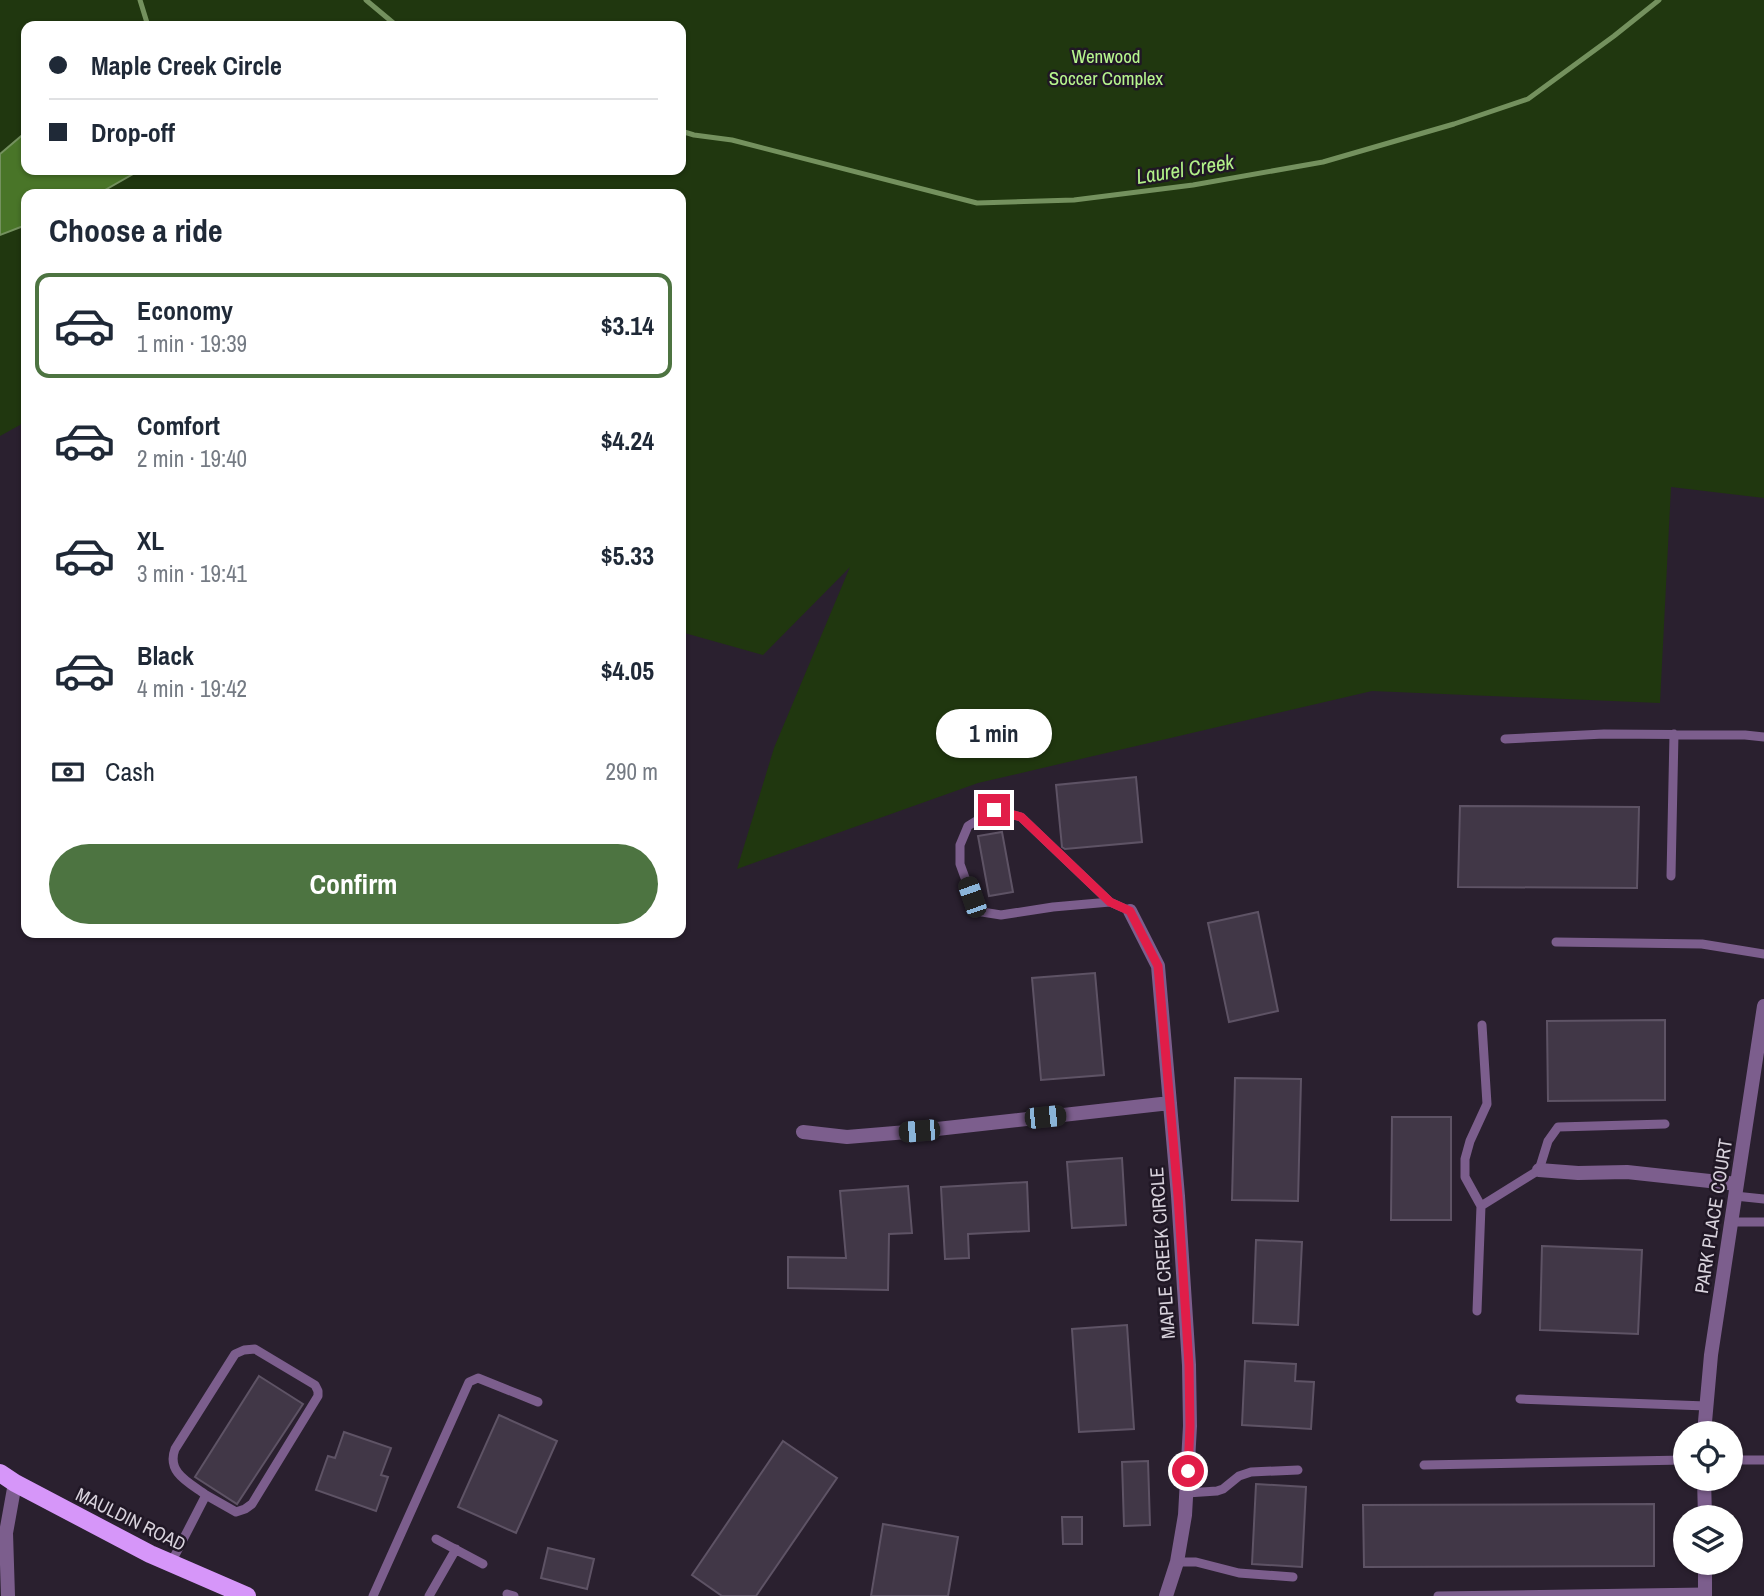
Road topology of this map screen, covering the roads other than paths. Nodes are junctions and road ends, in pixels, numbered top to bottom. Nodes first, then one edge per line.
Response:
1 (1674, 734) junction
2 (1764, 737) edge
3 (1506, 739) dead end
4 (1671, 876) dead end
5 (1110, 902) junction
6 (1130, 911) joint
7 (1556, 943) dead end
8 (1764, 954) edge
9 (1764, 1006) edge
10 (1482, 1025) dead end
11 (1762, 1034) edge
12 (1170, 1103) junction
13 (1665, 1124) dead end
14 (803, 1132) dead end
15 (1539, 1170) junction
16 (1736, 1190) junction
17 (1764, 1199) edge
18 (1480, 1206) junction
19 (1731, 1222) junction
20 (1764, 1223) edge
21 (1478, 1311) dead end
22 (1520, 1399) dead end
23 (538, 1402) dead end
24 (1706, 1406) junction
25 (1705, 1421) edge
26 (1673, 1460) edge
27 (1743, 1460) edge
28 (1764, 1460) edge
29 (1424, 1465) dead end
30 (1298, 1470) dead end
31 (7, 1478) edge
32 (1186, 1493) junction
33 (206, 1495) junction
34 (436, 1539) dead end
35 (456, 1549) junction
36 (1177, 1562) junction
37 (171, 1563) junction
38 (483, 1564) dead end
39 (1705, 1575) edge
40 (1293, 1577) dead end
41 (1705, 1594) edge
42 (8, 1596) edge
43 (247, 1596) edge
44 (373, 1596) edge
45 (429, 1596) edge
46 (1166, 1596) edge
47 (1438, 1596) edge

1 - 2 lane
1 - 3 lane
1 - 4 lane
5 - 5 lane
5 - 6 lane
6 - 12 street, MAPLE CREEK CIRCLE
7 - 8 lane
9 - 11 street, PARK PLACE COURT
10 - 18 lane
11 - 16 street, PARK PLACE COURT
12 - 14 street
12 - 32 street, MAPLE CREEK CIRCLE
13 - 15 lane
15 - 16 street
15 - 18 lane
16 - 17 lane
16 - 19 street, PARK PLACE COURT
18 - 21 lane
19 - 20 lane
19 - 24 street, PARK PLACE COURT
22 - 24 lane
23 - 44 lane
24 - 25 street, PARK PLACE COURT
26 - 29 lane
27 - 28 lane
30 - 32 lane
31 - 37 main road, MAULDIN ROAD
31 - 42 street
32 - 36 street, MAPLE CREEK CIRCLE
33 - 33 lane
33 - 37 lane
34 - 35 lane
35 - 38 lane
35 - 45 lane
36 - 40 lane
36 - 46 street, MAPLE CREEK CIRCLE
37 - 43 main road, MAULDIN ROAD
39 - 41 street
41 - 47 lane

